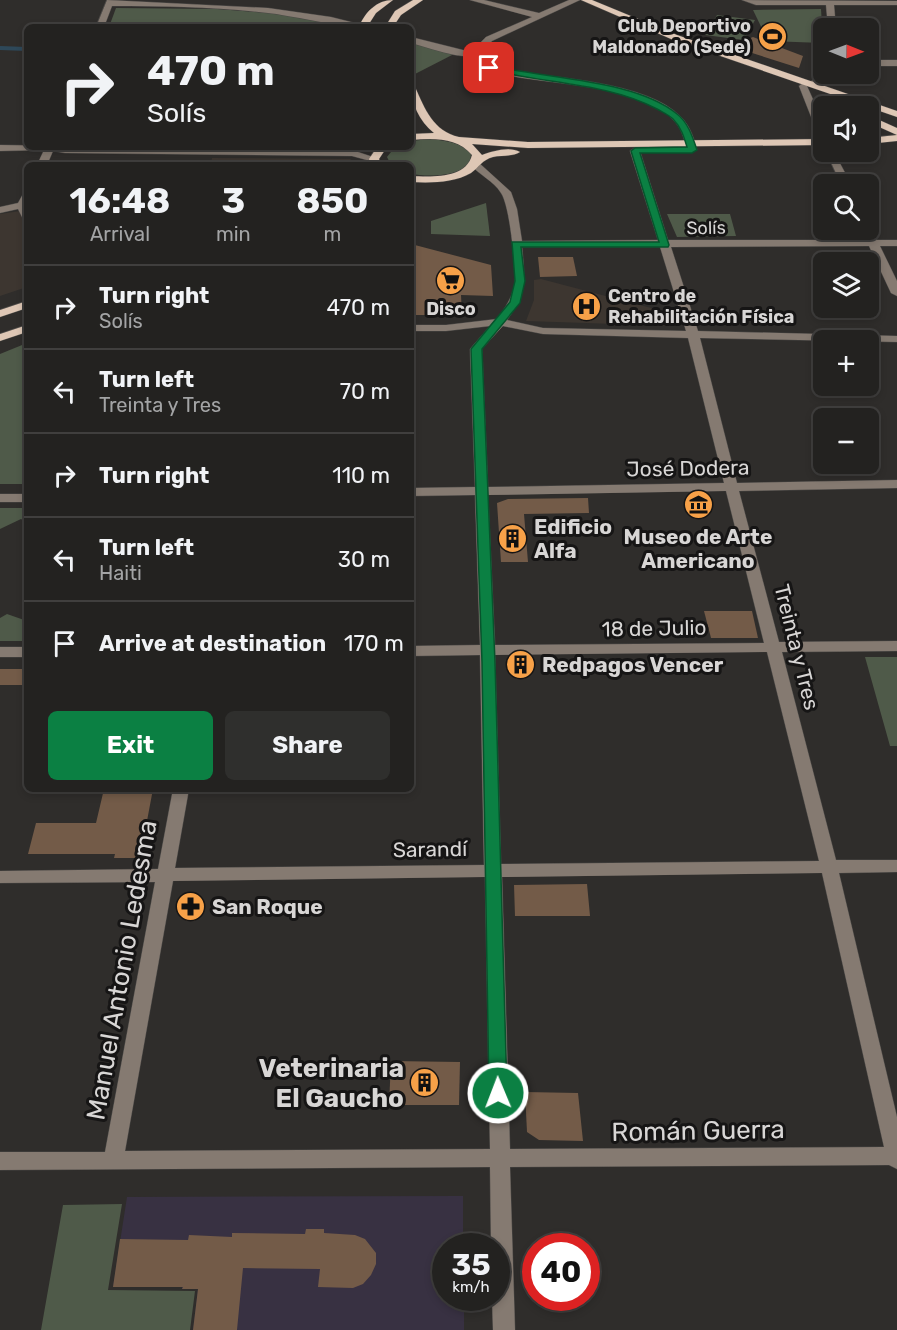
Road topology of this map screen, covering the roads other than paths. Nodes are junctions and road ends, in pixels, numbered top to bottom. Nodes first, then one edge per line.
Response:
1 (389, 0) edge
2 (419, 0) edge
3 (474, 0) edge
4 (574, 0) edge
5 (585, 0) edge
6 (746, 0) edge
7 (110, 2) edge
8 (830, 3) junction
9 (897, 3) edge
10 (540, 16) junction
11 (831, 18) edge
12 (101, 24) edge
13 (353, 24) edge
14 (364, 24) edge
15 (391, 24) edge
16 (414, 41) edge
17 (474, 55) junction
18 (879, 63) edge
19 (897, 63) edge
20 (813, 83) edge
21 (807, 85) junction
22 (414, 94) edge
23 (827, 96) edge
24 (813, 103) edge
25 (897, 114) edge
26 (879, 123) edge
27 (897, 132) edge
28 (414, 137) edge
29 (897, 138) edge
30 (453, 139) junction
31 (879, 140) edge
32 (813, 142) edge
33 (691, 147) junction
34 (0, 148) edge
35 (24, 148) edge
36 (813, 148) edge
37 (879, 148) edge
38 (897, 149) edge
39 (254, 150) edge
40 (635, 151) junction
41 (373, 162) edge
42 (476, 162) junction
43 (414, 180) edge
44 (24, 201) edge
45 (0, 210) edge
46 (872, 240) edge
47 (873, 243) junction
48 (897, 243) edge
49 (516, 244) junction
50 (665, 245) junction
51 (897, 293) edge
52 (24, 305) edge
53 (0, 314) edge
54 (499, 322) junction
55 (414, 328) edge
56 (446, 328) junction
57 (24, 329) edge
58 (693, 335) junction
59 (0, 338) edge
60 (897, 339) edge
61 (469, 343) junction
62 (897, 484) edge
63 (732, 487) junction
64 (480, 490) junction
65 (414, 492) edge
66 (0, 498) edge
67 (24, 498) edge
68 (897, 646) edge
69 (774, 648) junction
70 (24, 651) edge
71 (414, 651) edge
72 (487, 651) junction
73 (0, 652) edge
74 (180, 792) edge
75 (897, 866) edge
76 (829, 867) junction
77 (494, 870) junction
78 (166, 875) junction
79 (0, 877) edge
80 (897, 1158) edge
81 (499, 1160) junction
82 (0, 1161) edge
83 (113, 1161) junction
84 (504, 1330) edge

1 - 14 main road
2 - 15 main road
3 - 10 street
4 - 10 street
4 - 21 main road
5 - 21 main road
6 - 8 street
7 - 12 street
7 - 13 street
8 - 9 street
8 - 11 street
10 - 17 street
16 - 17 street
17 - 33 street
18 - 19 street
20 - 21 street
21 - 23 main road
21 - 24 street
21 - 25 main road
22 - 30 main road
26 - 27 main road
28 - 30 main road
29 - 31 main road
30 - 33 main road
30 - 42 main road
32 - 33 main road
33 - 36 main road
33 - 40 main road
34 - 35 street
37 - 38 main road
39 - 41 street
40 - 42 main road
40 - 50 street, Treinta y Tres
42 - 43 main road
42 - 49 street
44 - 45 street
46 - 47 street
47 - 48 street, Solís
47 - 50 street, Solís
47 - 51 street
49 - 50 street, Solís
49 - 54 street
50 - 58 street, Treinta y Tres
52 - 53 main road
54 - 56 street
54 - 58 street
54 - 61 street
55 - 56 street
56 - 61 street
57 - 59 main road
58 - 60 street
58 - 63 street, Treinta y Tres
61 - 64 street
62 - 63 street, José Dodera
63 - 64 street, José Dodera
63 - 69 street, Treinta y Tres
64 - 65 street, José Dodera
64 - 72 street
66 - 67 street
68 - 69 street, 18 de Julio
69 - 72 street, 18 de Julio
69 - 76 street, Treinta y Tres
70 - 73 street
71 - 72 street, 18 de Julio
72 - 77 street
74 - 78 street, Manuel Antonio Ledesma
75 - 76 street, Sarandí
76 - 77 street, Sarandí
76 - 80 street, Treinta y Tres
77 - 78 street, Sarandí
77 - 81 street
78 - 79 street, Sarandí
78 - 83 street, Manuel Antonio Ledesma
80 - 81 street, Román Guerra
81 - 83 street, Román Guerra
81 - 84 street
82 - 83 street, Román Guerra

